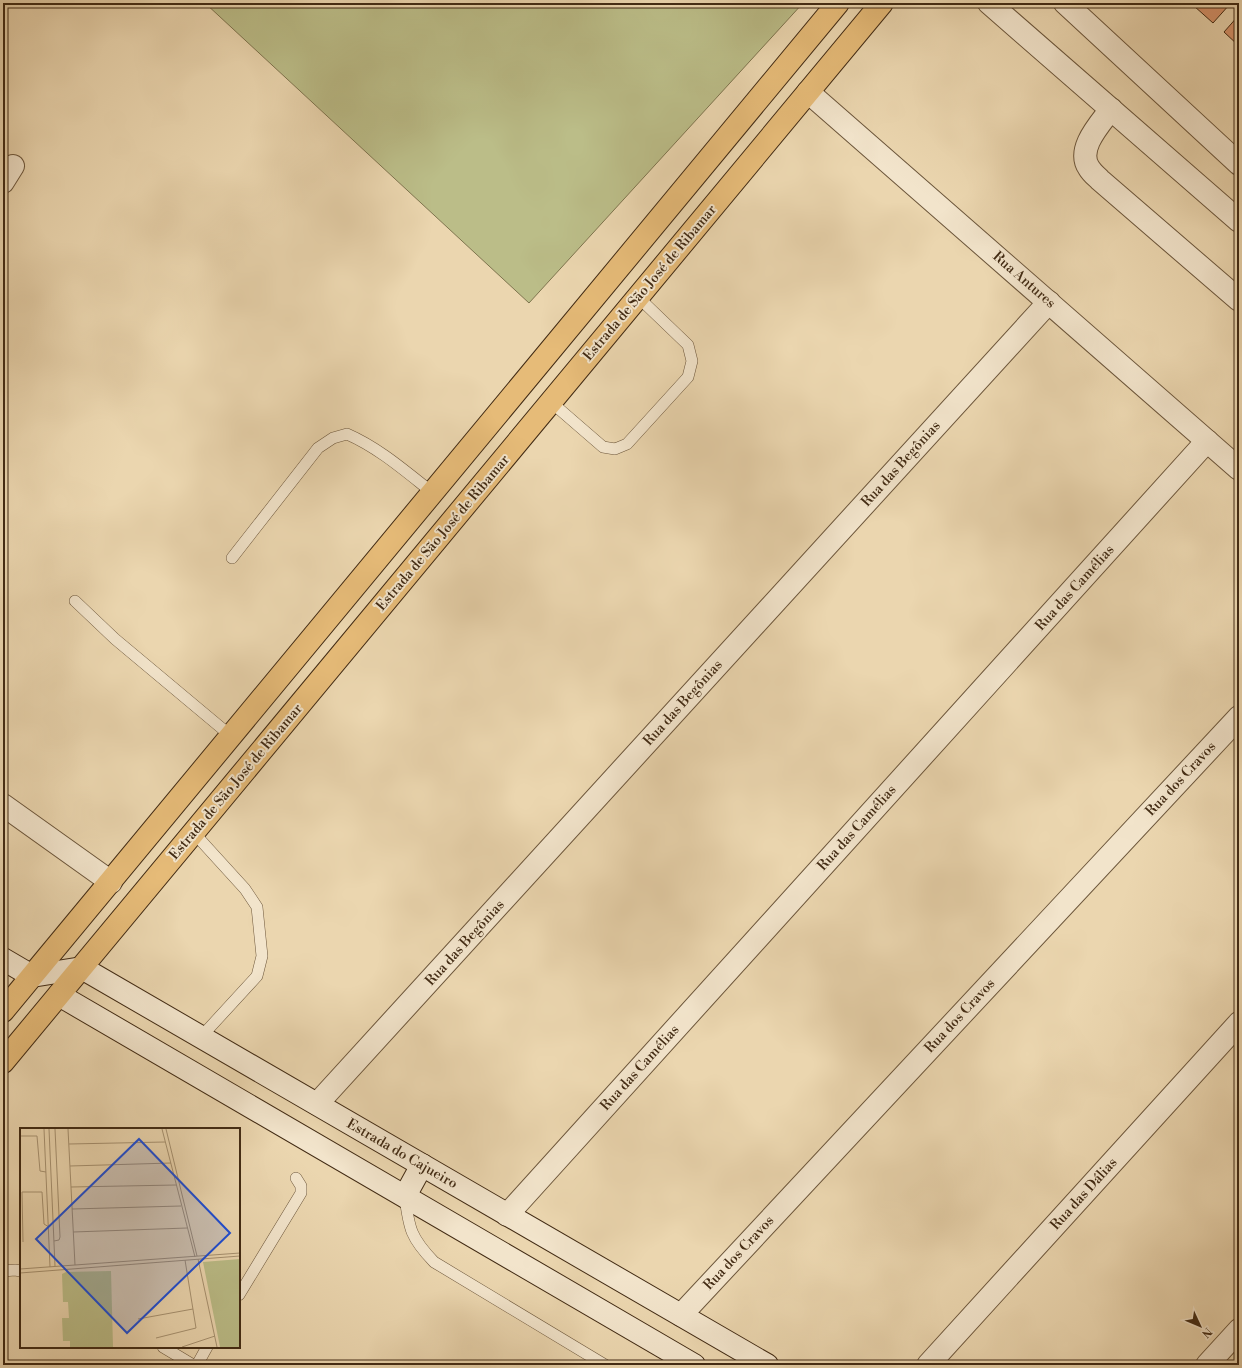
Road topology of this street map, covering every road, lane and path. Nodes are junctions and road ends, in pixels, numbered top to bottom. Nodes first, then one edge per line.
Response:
1 (838, 3) edge
2 (882, 3) edge
3 (989, 3) edge
4 (1065, 3) edge
5 (808, 92) junction
6 (1111, 109) junction
7 (1239, 164) edge
8 (1239, 221) edge
9 (638, 297) junction
10 (1239, 300) edge
11 (1048, 302) junction
12 (551, 402) junction
13 (1207, 441) junction
14 (1239, 469) edge
15 (432, 493) junction
16 (232, 558) dead end
17 (76, 601) dead end
18 (1239, 717) edge
19 (231, 736) junction
20 (3, 805) edge
21 (194, 833) junction
22 (110, 882) junction
23 (3, 958) edge
24 (82, 968) junction
25 (32, 976) junction
26 (60, 995) junction
27 (4, 1009) edge
28 (1239, 1023) edge
29 (201, 1037) junction
30 (3, 1062) edge
31 (317, 1104) junction
32 (422, 1165) junction
33 (296, 1178) dead end
34 (405, 1196) junction
35 (507, 1214) junction
36 (3, 1271) edge
37 (20, 1271) edge
38 (240, 1293) edge
39 (681, 1315) junction
40 (1239, 1330) edge
41 (165, 1348) edge
42 (206, 1348) edge
43 (193, 1365) edge
44 (196, 1365) edge
45 (605, 1365) edge
46 (694, 1365) edge
47 (767, 1365) edge
48 (928, 1365) edge
49 (1207, 1365) edge

1 - 15 main road
2 - 5 main road, Estrada de São José de Ribamar
3 - 6 street
4 - 7 street
5 - 9 main road, Estrada de São José de Ribamar
5 - 11 street, Rua Antures
6 - 8 street
6 - 10 street
9 - 12 main road, Estrada de São José de Ribamar
9 - 12 lane
11 - 13 street, Rua Antures
11 - 31 street, Rua das Begônias
12 - 21 main road, Estrada de São José de Ribamar
13 - 14 street, Rua Antures
13 - 35 street, Rua das Camélias
15 - 16 lane
15 - 19 main road
17 - 19 lane
18 - 39 street, Rua dos Cravos
19 - 22 main road
20 - 22 street
21 - 24 main road, Estrada de São José de Ribamar
21 - 29 lane
22 - 25 main road
23 - 25 street
24 - 25 street
24 - 26 main road, Estrada de São José de Ribamar
24 - 29 street, Estrada do Cajueiro
25 - 27 main road
26 - 30 main road, Estrada de São José de Ribamar
26 - 34 street
28 - 48 street, Rua das Dálias
29 - 31 street, Estrada do Cajueiro
31 - 32 street, Estrada do Cajueiro
32 - 34 street
32 - 35 street, Estrada do Cajueiro
33 - 38 lane
34 - 45 lane
34 - 46 street
35 - 39 street, Estrada do Cajueiro
36 - 37 lane
39 - 47 street, Estrada do Cajueiro
40 - 49 street
41 - 43 lane
42 - 44 lane

